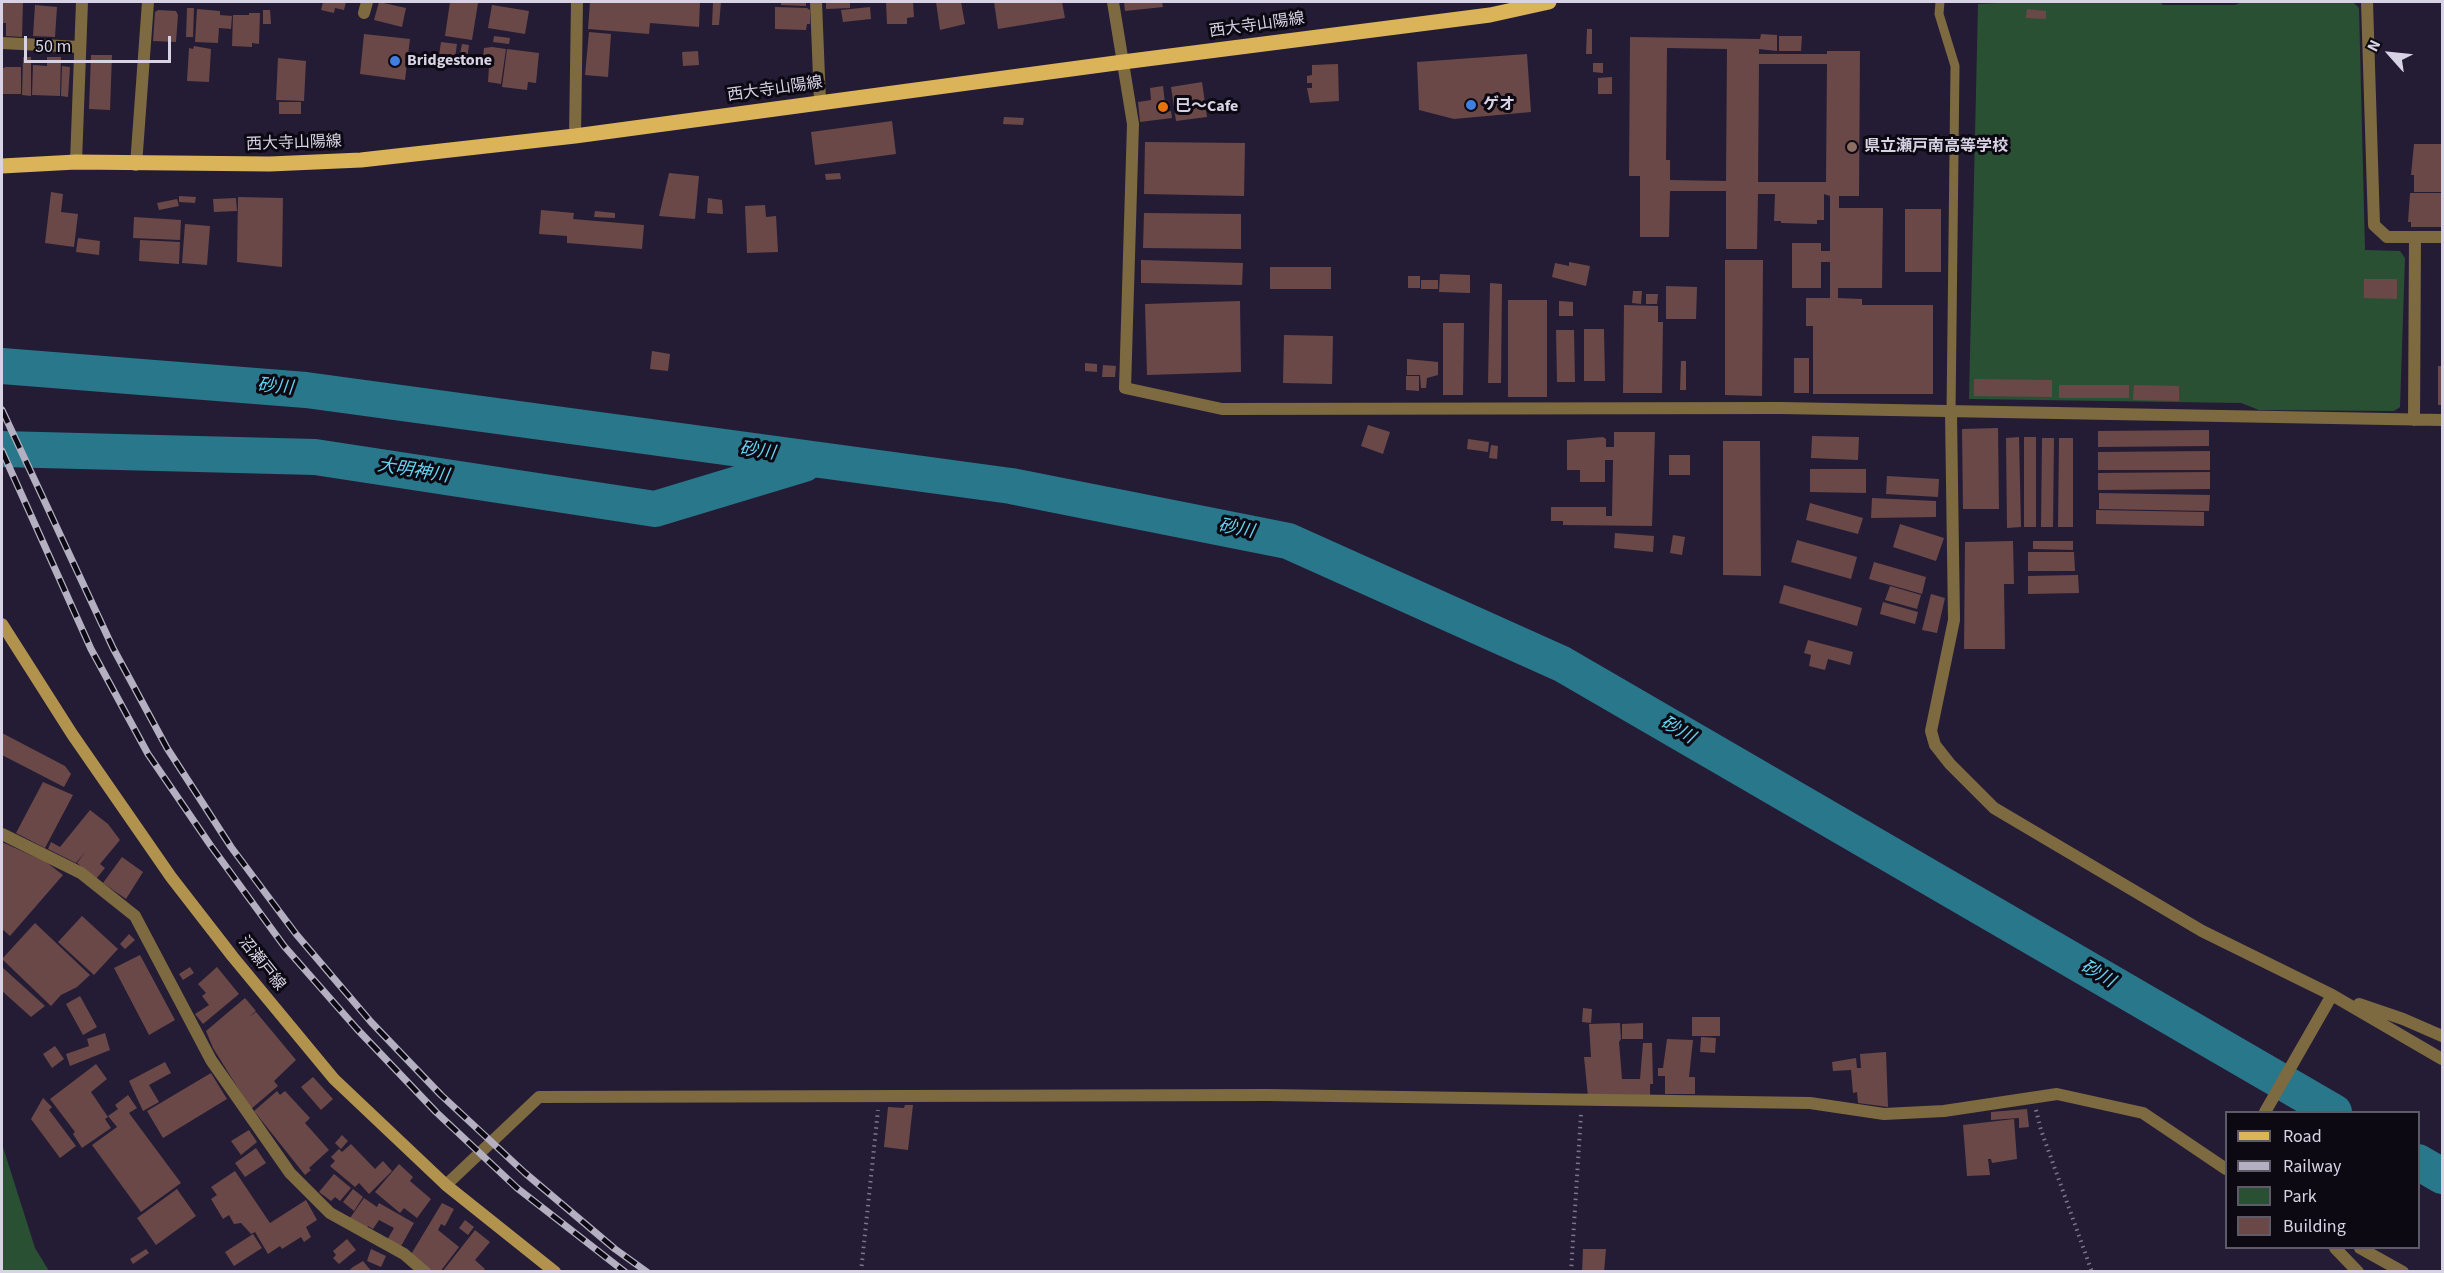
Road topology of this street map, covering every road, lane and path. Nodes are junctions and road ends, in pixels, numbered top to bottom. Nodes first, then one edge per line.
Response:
1 (82, 2) edge
2 (148, 2) edge
3 (577, 2) edge
4 (816, 2) edge
5 (1113, 2) edge
6 (1549, 2) edge
7 (1940, 2) edge
8 (2367, 2) edge
9 (2, 43) edge
10 (80, 47) junction
11 (1123, 62) junction
12 (820, 102) junction
13 (575, 136) junction
14 (76, 162) junction
15 (136, 165) junction
16 (2, 166) edge
17 (2415, 237) junction
18 (2442, 237) edge
19 (1952, 413) junction
20 (2414, 420) junction
21 (2442, 420) edge
22 (2, 624) edge
23 (2, 834) edge
24 (2332, 994) junction
25 (2442, 1036) edge
26 (2442, 1059) edge
27 (880, 1094) junction
28 (2034, 1098) junction
29 (1582, 1100) junction
30 (2266, 1111) edge
31 (2225, 1168) edge
32 (446, 1185) junction
33 (2336, 1249) edge
34 (2362, 1249) edge
35 (425, 1272) edge
36 (555, 1272) edge
37 (861, 1272) edge
38 (1571, 1272) edge
39 (2092, 1272) edge
40 (2358, 1272) edge
41 (2403, 1272) edge

1 - 10 street
2 - 15 street
3 - 13 street
4 - 12 street
5 - 11 street
6 - 11 main road, 西大寺山陽線
7 - 19 lane
8 - 17 street
9 - 10 street
10 - 14 street
11 - 12 main road, 西大寺山陽線
11 - 19 street
12 - 13 main road, 西大寺山陽線
13 - 15 main road, 西大寺山陽線
14 - 15 main road, 西大寺山陽線
14 - 16 main road, 西大寺山陽線
17 - 18 street
17 - 20 street
19 - 20 street
19 - 24 street
20 - 21 street
22 - 32 main road, 沼瀬戸線
23 - 35 street
24 - 25 street
24 - 26 street
24 - 30 street
27 - 29 street
27 - 32 street
27 - 37 path
28 - 29 street
28 - 31 street
28 - 39 path
29 - 38 path
32 - 36 main road, 沼瀬戸線
33 - 40 street
34 - 41 street

